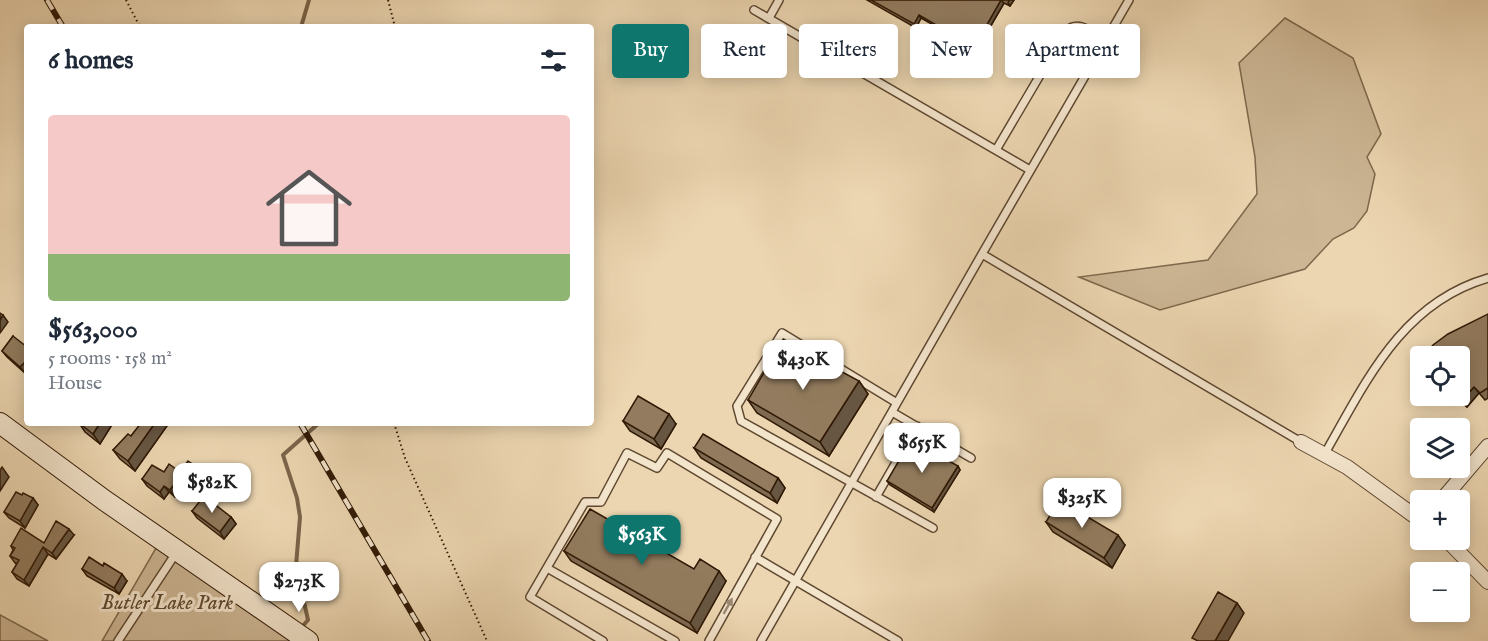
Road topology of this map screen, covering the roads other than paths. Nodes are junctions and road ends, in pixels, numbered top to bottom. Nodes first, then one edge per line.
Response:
1 (779, 0) edge
2 (1129, 0) edge
3 (754, 10) dead end
4 (769, 18) junction
5 (1115, 24) edge
6 (1038, 78) edge
7 (1084, 78) edge
8 (996, 150) junction
9 (1030, 170) junction
10 (982, 254) junction
11 (1488, 278) edge
12 (897, 403) junction
13 (892, 412) junction
14 (0, 423) edge
15 (917, 426) junction
16 (1301, 442) joint
17 (1488, 446) edge
18 (1324, 455) junction
19 (971, 458) dead end
20 (851, 483) junction
21 (1450, 490) edge
22 (876, 497) junction
23 (1410, 513) edge
24 (933, 528) dead end
25 (1458, 550) edge
26 (1463, 550) edge
27 (177, 551) junction
28 (755, 557) junction
29 (1488, 566) edge
30 (547, 568) junction
31 (795, 581) junction
32 (1488, 582) edge
33 (118, 641) edge
34 (308, 641) edge
35 (603, 641) edge
36 (675, 641) edge
37 (709, 641) edge
38 (761, 641) edge
39 (898, 641) edge

1 - 4 lane
2 - 5 lane
3 - 4 lane
4 - 8 lane
6 - 8 lane
7 - 9 lane
8 - 9 lane
9 - 10 lane
10 - 12 lane
10 - 16 lane
11 - 18 lane
12 - 13 lane
12 - 20 lane
13 - 15 lane
13 - 20 lane
14 - 27 main road
15 - 19 lane
15 - 22 lane
16 - 18 street
17 - 21 street
18 - 23 street
20 - 22 lane
20 - 31 lane
22 - 24 lane
25 - 32 street
26 - 29 street
27 - 33 lane
27 - 34 main road
28 - 30 lane
28 - 31 lane
37 -> 28 lane
30 - 35 lane
30 - 36 lane
31 - 38 lane
31 - 39 lane

